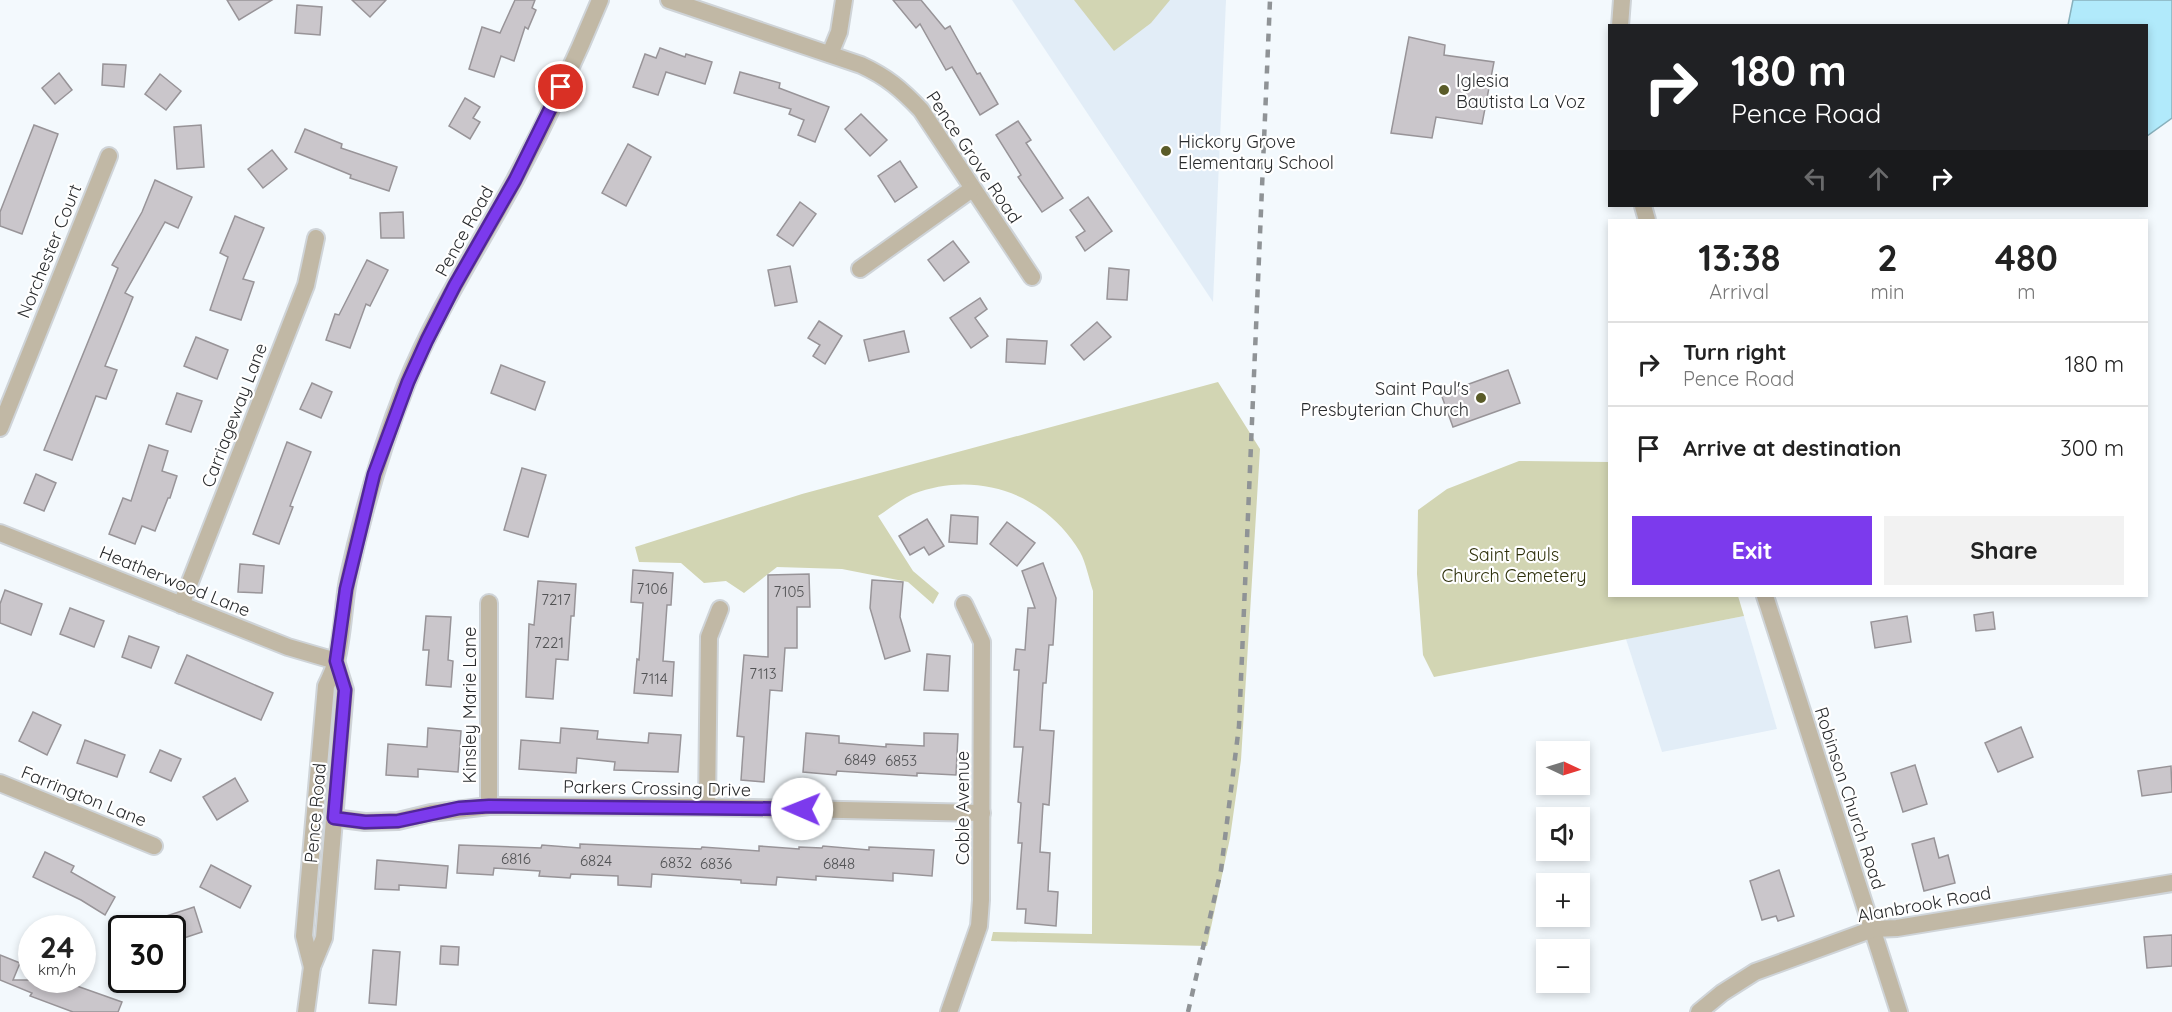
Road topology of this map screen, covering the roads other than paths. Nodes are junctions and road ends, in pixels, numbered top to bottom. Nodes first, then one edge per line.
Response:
1 (600, 0) edge
2 (669, 0) edge
3 (844, 0) edge
4 (1622, 0) edge
5 (1620, 24) edge
6 (830, 54) junction
7 (109, 156) dead end
8 (972, 189) junction
9 (316, 238) dead end
10 (860, 269) dead end
11 (1032, 278) dead end
12 (0, 428) edge
13 (0, 533) edge
14 (1765, 597) edge
15 (489, 603) dead end
16 (964, 604) dead end
17 (182, 605) junction
18 (720, 609) dead end
19 (336, 661) junction
20 (0, 783) edge
21 (489, 806) junction
22 (707, 807) junction
23 (982, 813) junction
24 (334, 818) junction
25 (154, 846) dead end
26 (2172, 883) edge
27 (1872, 929) junction
28 (312, 967) junction
29 (306, 1012) edge
30 (949, 1012) edge
31 (1700, 1012) edge
32 (1899, 1012) edge

1 - 19 street, Pence Road
2 - 6 street, Pence Grove Road
3 - 6 street
4 - 5 street
6 - 8 street, Pence Grove Road
7 - 12 street, Norchester Court
8 - 10 street
8 - 11 street, Pence Grove Road
9 - 17 street, Carriageway Lane
13 - 17 street, Heatherwood Lane
14 - 27 street, Robinson Church Road
15 - 21 street, Kinsley Marie Lane
16 - 23 street, Coble Avenue
17 - 19 street, Heatherwood Lane
18 - 22 street
19 - 24 street, Pence Road
19 - 28 street, Pence Road
20 - 25 street, Farrington Lane
21 - 22 street, Parkers Crossing Drive
21 - 24 street, Parkers Crossing Drive
22 - 23 street, Parkers Crossing Drive
23 - 30 street, Coble Avenue
24 - 28 street, Pence Road
26 - 27 street, Alanbrook Road
27 - 31 street, Alanbrook Road
27 - 32 street, Robinson Church Road
28 - 29 street, Pence Road

